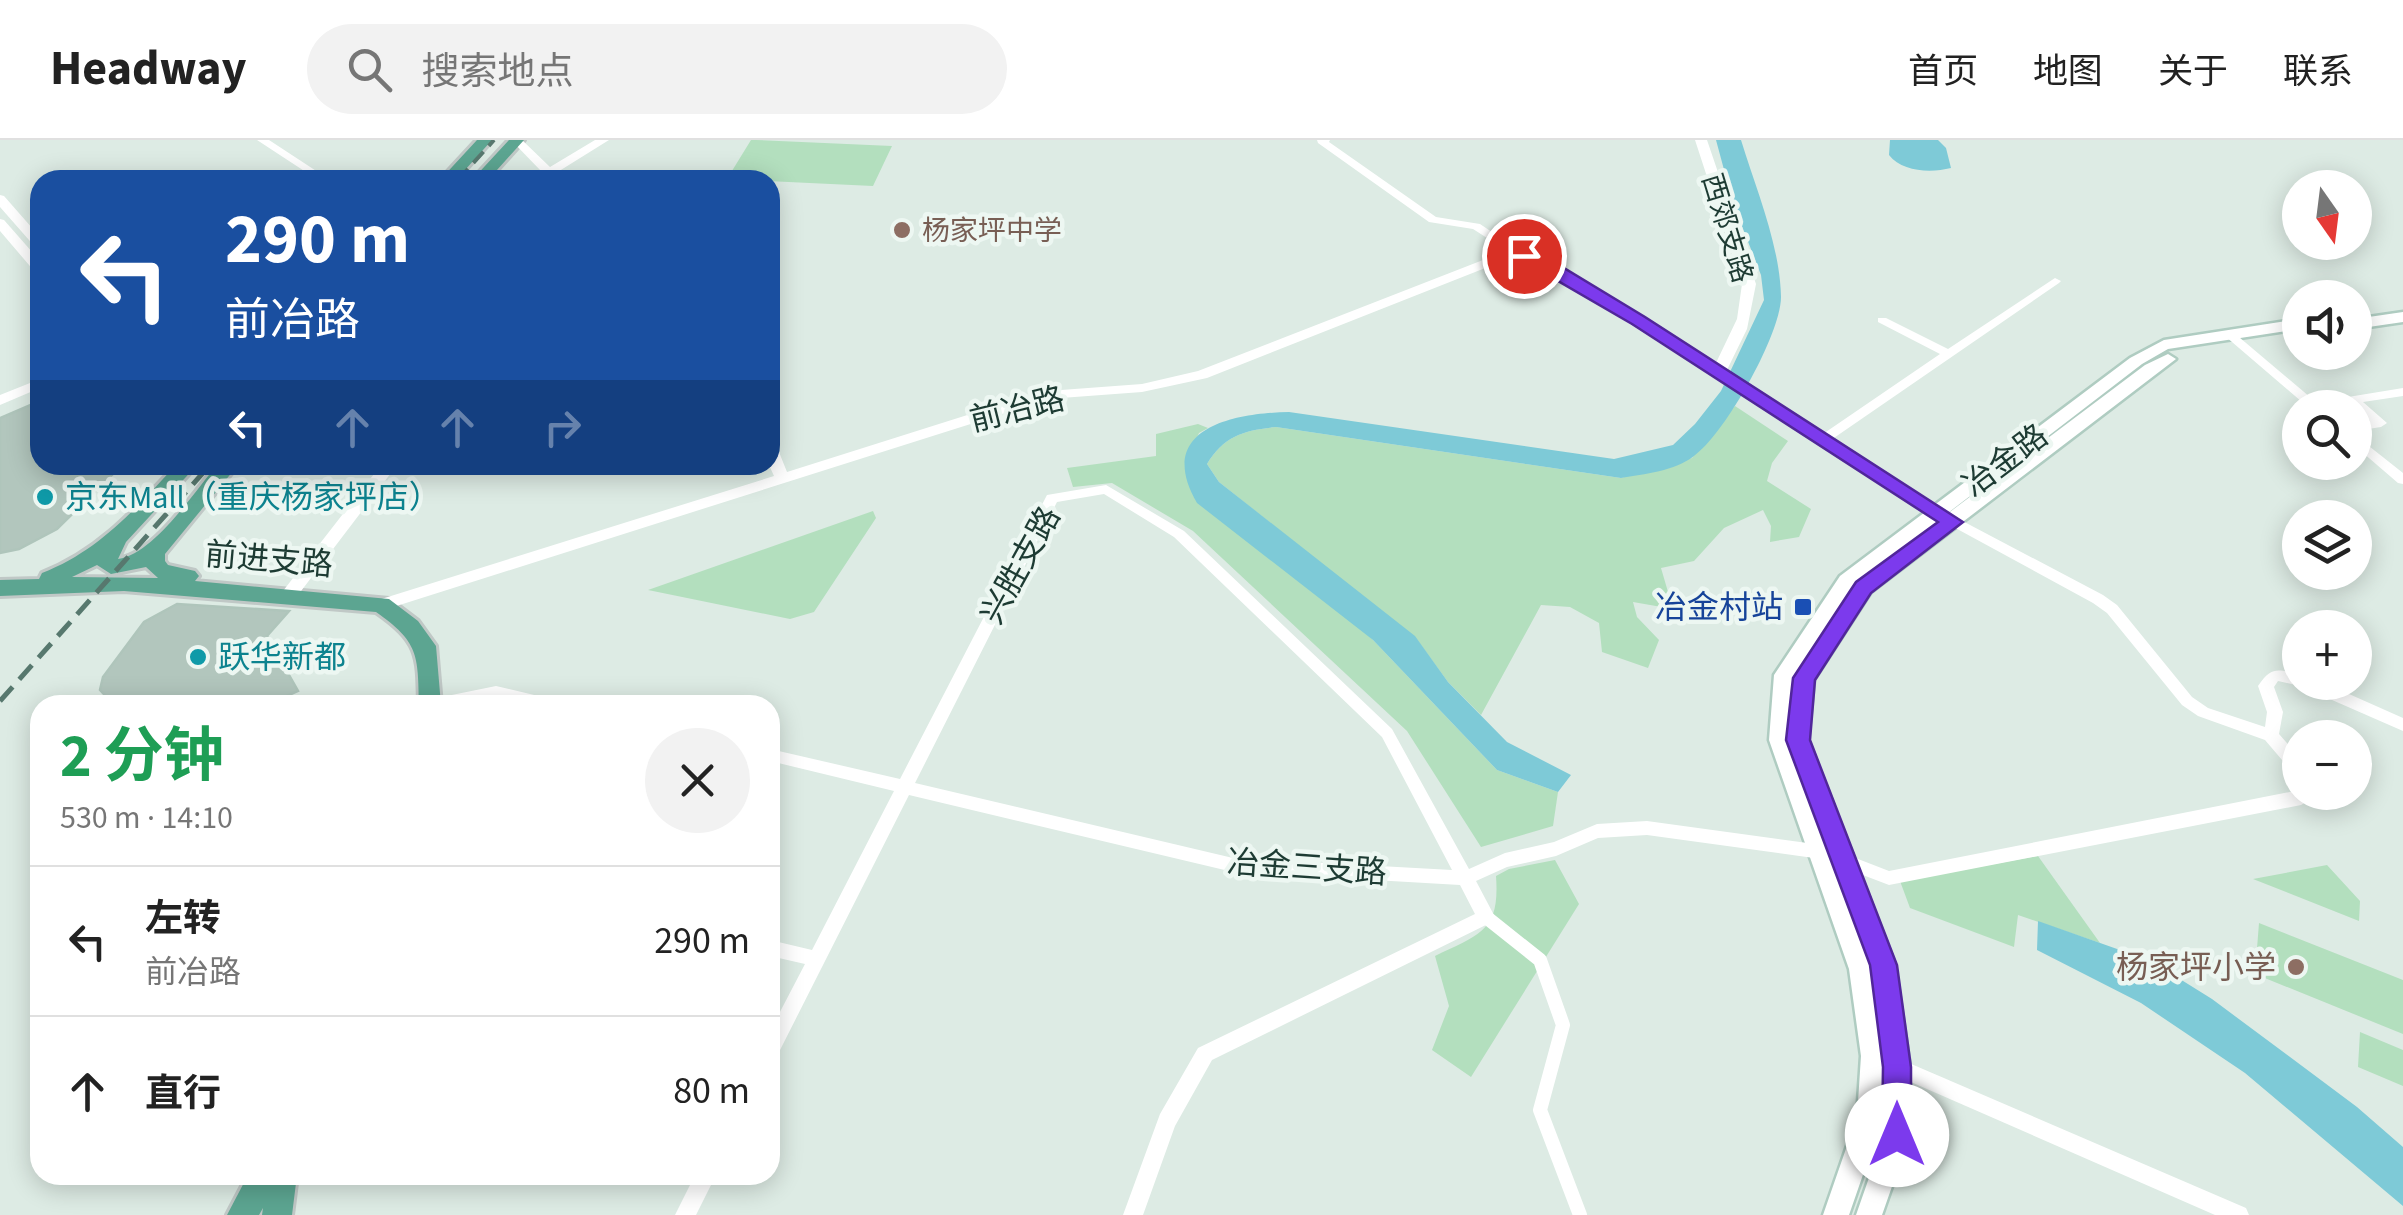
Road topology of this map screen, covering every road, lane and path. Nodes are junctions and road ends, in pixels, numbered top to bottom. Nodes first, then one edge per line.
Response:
1 (262, 140) edge
2 (485, 140) edge
3 (603, 140) edge
4 (1325, 140) edge
5 (1701, 140) edge
6 (516, 141) edge
7 (309, 170) edge
8 (457, 170) edge
9 (489, 170) edge
10 (536, 170) edge
11 (553, 170) edge
12 (0, 199) edge
13 (0, 223) edge
14 (30, 234) edge
15 (1524, 256) junction
16 (30, 258) edge
17 (2055, 281) dead end
18 (2403, 309) edge
19 (2372, 314) edge
20 (2403, 317) edge
21 (1882, 320) dead end
22 (2372, 322) edge
23 (2282, 328) edge
24 (2282, 334) edge
25 (2234, 338) junction
26 (1948, 354) junction
27 (1719, 371) junction
28 (30, 377) edge
29 (30, 387) edge
30 (0, 390) edge
31 (2296, 390) edge
32 (2403, 392) edge
33 (2372, 397) edge
34 (0, 400) edge
35 (1824, 439) junction
36 (2372, 454) edge
37 (780, 473) edge
38 (178, 475) edge
39 (219, 475) edge
40 (381, 475) edge
41 (782, 478) junction
42 (2403, 480) edge
43 (1946, 517) junction
44 (116, 543) junction
45 (158, 547) junction
46 (30, 584) junction
47 (0, 588) edge
48 (289, 594) junction
49 (382, 605) junction
50 (2282, 678) edge
51 (431, 695) edge
52 (481, 695) edge
53 (509, 695) edge
54 (2345, 700) edge
55 (2403, 725) edge
56 (2272, 736) junction
57 (2282, 748) edge
58 (780, 757) edge
59 (904, 786) junction
60 (2282, 802) edge
61 (1822, 852) junction
62 (1844, 862) junction
63 (1465, 878) junction
64 (1486, 917) junction
65 (780, 950) edge
66 (816, 959) junction
67 (780, 1030) edge
68 (1874, 1056) junction
69 (1897, 1067) junction
70 (259, 1185) edge
71 (280, 1185) edge
72 (701, 1185) edge
73 (242, 1215) edge
74 (276, 1215) edge
75 (685, 1215) edge
76 (1133, 1215) edge
77 (1580, 1215) edge
78 (1836, 1215) edge
79 (1868, 1215) edge
80 (2240, 1215) edge

1 - 7 street
2 - 8 main road
3 - 11 street
4 - 15 street
5 - 27 street, 西郊支路
6 - 9 main road
6 - 10 street
12 - 14 street
13 - 16 street
15 - 27 street
15 - 41 street, 前冶路
17 - 26 street
18 - 19 main road
20 - 22 main road
21 - 26 street
23 - 25 main road, 冶金路
24 - 25 main road, 冶金路
25 - 31 street
25 - 43 main road, 冶金路
26 - 35 street
27 - 35 street
28 - 30 street
29 - 34 street
32 - 33 street
35 - 43 street
36 - 42 street
37 - 41 street
38 - 44 main road
39 - 45 main road
40 - 48 street
41 - 49 street, 前冶路
43 - 56 street
43 - 61 main road, 冶金路
43 - 62 main road, 冶金路
44 - 45 main road
44 - 46 main road
45 - 48 main road
46 - 47 main road
46 - 48 main road, 前进支路
48 - 49 main road, 前进支路
49 - 51 main road
50 - 56 street
52 - 53 street
54 - 55 street
56 - 57 street
58 - 59 street, 冶金三支路
59 - 63 street, 冶金三支路
59 - 63 street, 兴胜支路
59 - 66 street, 兴胜支路
60 - 62 street
61 - 62 street, 冶金三支路
61 - 63 street, 冶金三支路
61 - 68 main road, 冶金路
62 - 69 main road, 冶金路
63 - 64 street
64 - 76 street
64 - 77 street
65 - 66 street
66 - 67 street, 兴胜支路
68 - 69 street
68 - 78 main road, 冶金路
69 - 79 main road, 冶金路
69 - 80 street
70 - 73 main road
71 - 74 main road
72 - 75 street

